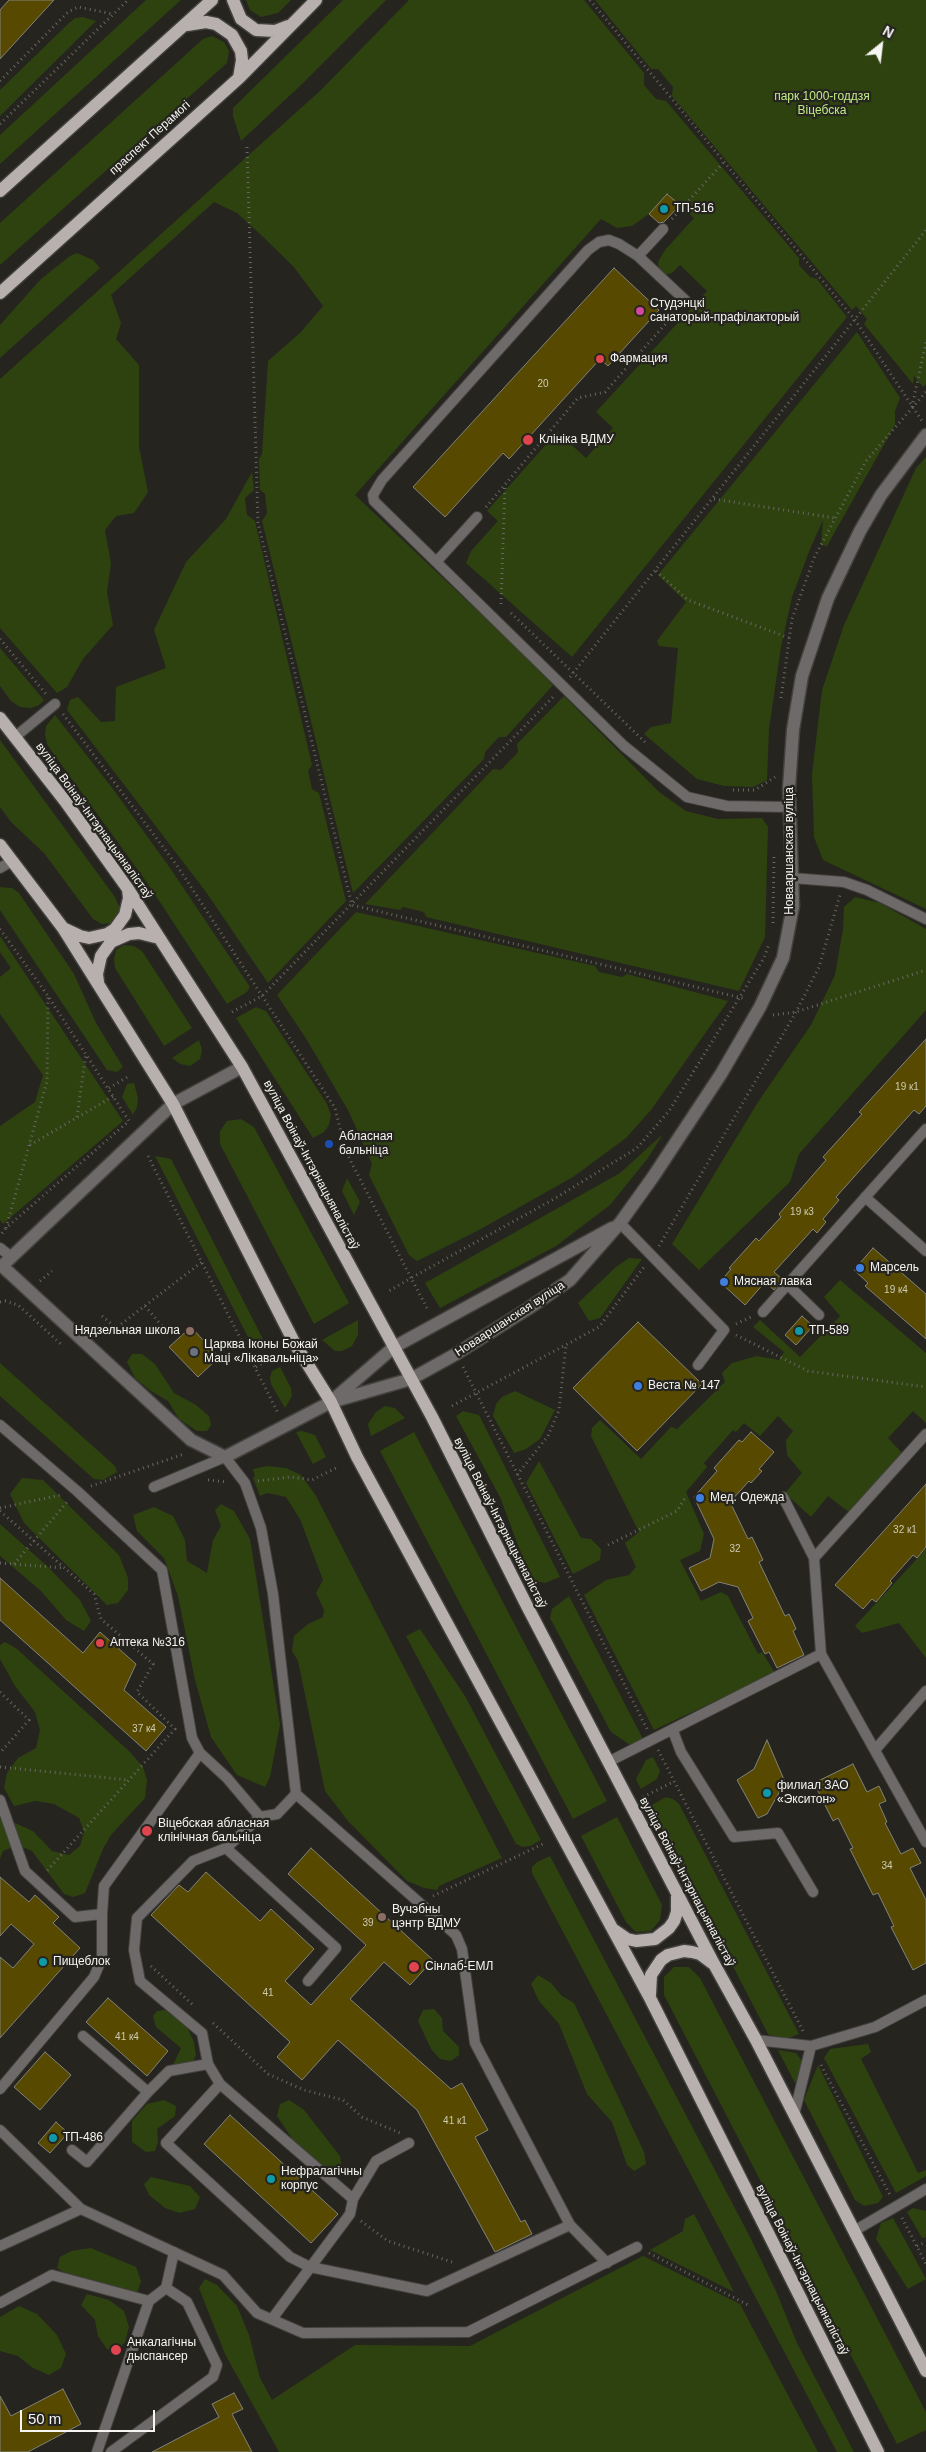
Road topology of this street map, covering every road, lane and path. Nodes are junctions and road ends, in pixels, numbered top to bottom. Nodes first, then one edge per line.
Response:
1 (128, 0) edge
2 (212, 0) edge
3 (233, 0) edge
4 (316, 0) edge
5 (590, 0) edge
6 (113, 14) junction
7 (291, 24) junction
8 (186, 25) junction
9 (239, 78) junction
10 (0, 81) edge
11 (0, 124) edge
12 (247, 148) dead end
13 (723, 163) junction
14 (0, 191) edge
15 (663, 229) joint
16 (926, 230) edge
17 (638, 256) junction
18 (0, 294) edge
19 (686, 302) joint
20 (855, 320) junction
21 (926, 342) edge
22 (912, 407) junction
23 (926, 426) edge
24 (926, 435) edge
25 (505, 484) junction
26 (714, 499) junction
27 (477, 517) joint
28 (835, 518) dead end
29 (436, 561) junction
30 (656, 571) junction
31 (789, 638) dead end
32 (0, 639) edge
33 (574, 672) junction
34 (564, 685) junction
35 (55, 704) junction
36 (0, 718) edge
37 (15, 737) junction
38 (648, 746) dead end
39 (731, 790) dead end
40 (782, 807) junction
41 (0, 845) edge
42 (774, 855) dead end
43 (12, 860) junction
44 (0, 868) edge
45 (792, 878) junction
46 (844, 882) junction
47 (128, 889) junction
48 (352, 905) junction
49 (926, 919) edge
50 (63, 928) junction
51 (0, 929) edge
52 (773, 932) dead end
53 (159, 938) junction
54 (770, 941) dead end
55 (926, 970) edge
56 (98, 983) junction
57 (48, 996) junction
58 (262, 996) junction
59 (740, 997) junction
60 (746, 1000) dead end
61 (232, 1012) dead end
62 (796, 1012) junction
63 (773, 1015) dead end
64 (86, 1053) junction
65 (242, 1067) junction
66 (129, 1076) dead end
67 (109, 1088) junction
68 (114, 1096) junction
69 (173, 1104) junction
70 (77, 1118) junction
71 (926, 1129) edge
72 (29, 1146) junction
73 (148, 1156) dead end
74 (865, 1197) junction
75 (620, 1223) junction
76 (6, 1228) junction
77 (0, 1236) edge
78 (0, 1248) edge
79 (926, 1251) edge
80 (653, 1256) junction
81 (202, 1262) junction
82 (4, 1263) edge
83 (411, 1278) junction
84 (787, 1284) junction
85 (390, 1291) dead end
86 (145, 1306) junction
87 (427, 1308) dead end
88 (762, 1312) joint
89 (819, 1315) dead end
90 (102, 1316) dead end
91 (724, 1330) junction
92 (169, 1334) dead end
93 (566, 1345) junction
94 (394, 1348) junction
95 (274, 1356) dead end
96 (460, 1361) dead end
97 (698, 1366) dead end
98 (256, 1367) junction
99 (411, 1379) junction
100 (926, 1387) edge
101 (474, 1393) junction
102 (331, 1402) junction
103 (452, 1406) dead end
104 (278, 1413) dead end
105 (0, 1424) edge
106 (926, 1434) edge
107 (185, 1454) dead end
108 (225, 1457) junction
109 (336, 1468) dead end
110 (517, 1475) junction
111 (312, 1480) dead end
112 (154, 1487) dead end
113 (77, 1491) junction
114 (685, 1498) dead end
115 (783, 1498) dead end
116 (0, 1509) edge
117 (34, 1541) junction
118 (608, 1545) dead end
119 (814, 1558) junction
120 (0, 1563) edge
121 (14, 1564) junction
122 (65, 1568) junction
123 (820, 1654) junction
124 (926, 1691) edge
125 (0, 1692) edge
126 (673, 1731) junction
127 (652, 1740) junction
128 (875, 1750) junction
129 (0, 1753) edge
130 (200, 1753) junction
131 (608, 1762) junction
132 (0, 1768) edge
133 (129, 1780) junction
134 (673, 1782) junction
135 (296, 1794) junction
136 (640, 1798) dead end
137 (0, 1800) edge
138 (260, 1817) junction
139 (926, 1842) edge
140 (543, 1844) dead end
141 (226, 1848) junction
142 (36, 1882) junction
143 (813, 1892) dead end
144 (677, 1894) junction
145 (419, 1903) junction
146 (102, 1914) junction
147 (612, 1928) junction
148 (134, 1950) junction
149 (714, 1964) junction
150 (308, 1980) dead end
151 (651, 2000) junction
152 (926, 2000) edge
153 (197, 2009) dead end
154 (211, 2022) dead end
155 (82, 2036) dead end
156 (756, 2040) junction
157 (810, 2046) junction
158 (208, 2064) junction
159 (220, 2084) junction
160 (0, 2090) edge
161 (148, 2092) junction
162 (794, 2114) junction
163 (0, 2130) edge
164 (409, 2143) joint
165 (72, 2150) dead end
166 (926, 2189) edge
167 (353, 2199) junction
168 (896, 2207) junction
169 (81, 2209) junction
170 (350, 2214) junction
171 (570, 2225) junction
172 (854, 2231) junction
173 (926, 2242) edge
174 (0, 2246) edge
175 (917, 2246) junction
176 (637, 2247) joint
177 (174, 2252) junction
178 (607, 2263) junction
179 (926, 2264) edge
180 (310, 2267) junction
181 (475, 2269) junction
182 (166, 2288) junction
183 (149, 2301) junction
184 (0, 2303) edge
185 (748, 2305) dead end
186 (272, 2319) junction
187 (926, 2371) edge
188 (97, 2452) edge
189 (111, 2452) edge
190 (878, 2452) edge

1 - 6 path
2 - 8 main road
3 - 7 main road
4 - 7 main road, праспект Перамогі
5 - 13 path
6 - 10 path
6 - 11 path
7 - 9 main road, праспект Перамогі
8 - 9 main road
8 - 14 main road
9 - 18 main road, праспект Перамогі
12 - 48 path
13 - 15 path
13 - 20 path
15 - 17 lane
16 - 20 path
17 - 19 lane
17 - 29 lane
19 - 25 path
20 - 22 path
20 - 26 path
21 - 22 path
22 - 23 path
24 - 40 street, Новааршанская вуліца
25 - 27 path
25 - 33 path
26 - 28 path
26 - 30 path
27 - 29 lane
29 - 34 lane
30 - 31 path
30 - 33 path
32 - 35 path
33 - 34 path
33 - 38 path
34 - 40 lane
34 - 48 path
35 - 37 lane
35 - 58 path
36 - 37 main road, вуліца Воінаў-Інтэрнацыяналістаў
37 - 47 main road, вуліца Воінаў-Інтэрнацыяналістаў
39 - 40 path
40 - 45 street, Новааршанская вуліца
41 - 43 main road, вуліца Воінаў-Інтэрнацыяналістаў
42 - 52 path
43 - 44 lane
43 - 50 main road, вуліца Воінаў-Інтэрнацыяналістаў
45 - 46 lane
45 - 75 street, Новааршанская вуліца
46 - 49 lane
46 - 62 path
47 - 50 main road
47 - 53 main road, вуліца Воінаў-Інтэрнацыяналістаў
48 - 58 path
48 - 59 path
50 - 56 main road, вуліца Воінаў-Інтэрнацыяналістаў
51 - 57 path
53 - 56 main road
53 - 65 main road, вуліца Воінаў-Інтэрнацыяналістаў
54 - 59 path
55 - 62 path
56 - 69 main road, вуліца Воінаў-Інтэрнацыяналістаў
57 - 64 path
57 - 72 path
58 - 61 path
58 - 83 path
59 - 60 path
59 - 83 path
62 - 63 path
62 - 80 path
64 - 67 path
64 - 70 path
65 - 69 street
65 - 94 main road, вуліца Воінаў-Інтэрнацыяналістаў
66 - 67 path
67 - 68 path
68 - 70 path
68 - 76 path
69 - 82 street
69 - 102 main road, вуліца Воінаў-Інтэрнацыяналістаў
70 - 72 path
71 - 74 lane
72 - 76 path
73 - 81 path
74 - 79 lane
74 - 84 lane
75 - 80 lane
75 - 94 street, Новааршанская вуліца
75 - 99 street, Новааршанская вуліца
76 - 77 path
78 - 82 lane
80 - 91 lane
80 - 93 path
81 - 86 path
81 - 98 path
82 - 108 street
83 - 85 path
83 - 87 path
84 - 88 lane
84 - 89 lane
86 - 90 path
86 - 92 path
88 - 91 path
91 - 97 lane
91 - 100 path
93 - 101 path
93 - 110 path
94 - 99 main road, вуліца Воінаў-Інтэрнацыяналістаў
94 - 102 street, Новааршанская вуліца
95 - 98 path
96 - 101 path
98 - 104 path
99 - 102 street, Новааршанская вуліца
99 - 131 main road, вуліца Воінаў-Інтэрнацыяналістаў
101 - 103 path
101 - 110 path
102 - 108 street
102 - 147 main road, вуліца Воінаў-Інтэрнацыяналістаў
105 - 113 lane
106 - 119 lane
107 - 113 path
108 - 112 lane
108 - 135 lane
109 - 111 path
110 - 127 path
113 - 116 path
113 - 117 path
113 - 130 lane
114 - 118 path
115 - 119 lane
116 - 117 path
117 - 121 path
117 - 122 path
119 - 123 lane
120 - 121 path
121 - 122 path
122 - 133 path
123 - 126 lane
123 - 128 lane
124 - 128 lane
125 - 129 path
126 - 127 lane
126 - 143 lane
127 - 131 lane
127 - 134 path
128 - 139 lane
130 - 138 lane
130 - 146 lane
131 - 144 main road, вуліца Воінаў-Інтэрнацыяналістаў
132 - 133 path
133 - 142 path
134 - 136 path
134 - 157 path
135 - 138 lane
135 - 145 lane
137 - 142 lane
138 - 141 lane
140 - 145 path
141 - 148 lane
141 - 150 lane
142 - 146 lane
144 - 147 main road
144 - 149 main road, вуліца Воінаў-Інтэрнацыяналістаў
145 - 171 lane
146 - 160 lane
147 - 151 main road, вуліца Воінаў-Інтэрнацыяналістаў
148 - 153 path
148 - 158 lane
149 - 151 main road
149 - 156 main road, вуліца Воінаў-Інтэрнацыяналістаў
151 - 190 main road, вуліца Воінаў-Інтэрнацыяналістаў
152 - 157 lane
154 - 164 path
155 - 161 lane
156 - 157 lane
156 - 162 main road, вуліца Воінаў-Інтэрнацыяналістаў
157 - 162 lane
157 - 168 path
158 - 159 lane
158 - 161 lane
159 - 167 lane
159 - 180 lane
161 - 165 lane
162 - 172 main road, вуліца Воінаў-Інтэрнацыяналістаў
163 - 169 lane
164 - 167 lane
166 - 168 lane
167 - 170 lane
168 - 172 lane
168 - 175 path
169 - 174 lane
169 - 177 lane
170 - 180 lane
170 - 181 path
171 - 178 lane
171 - 181 lane
172 - 187 main road, вуліца Воінаў-Інтэрнацыяналістаў
173 - 175 path
175 - 179 path
176 - 178 lane
176 - 185 path
177 - 182 lane
177 - 186 lane
178 - 186 lane
180 - 181 lane
180 - 186 lane
182 - 183 lane
182 - 189 lane
183 - 184 lane
183 - 188 lane

